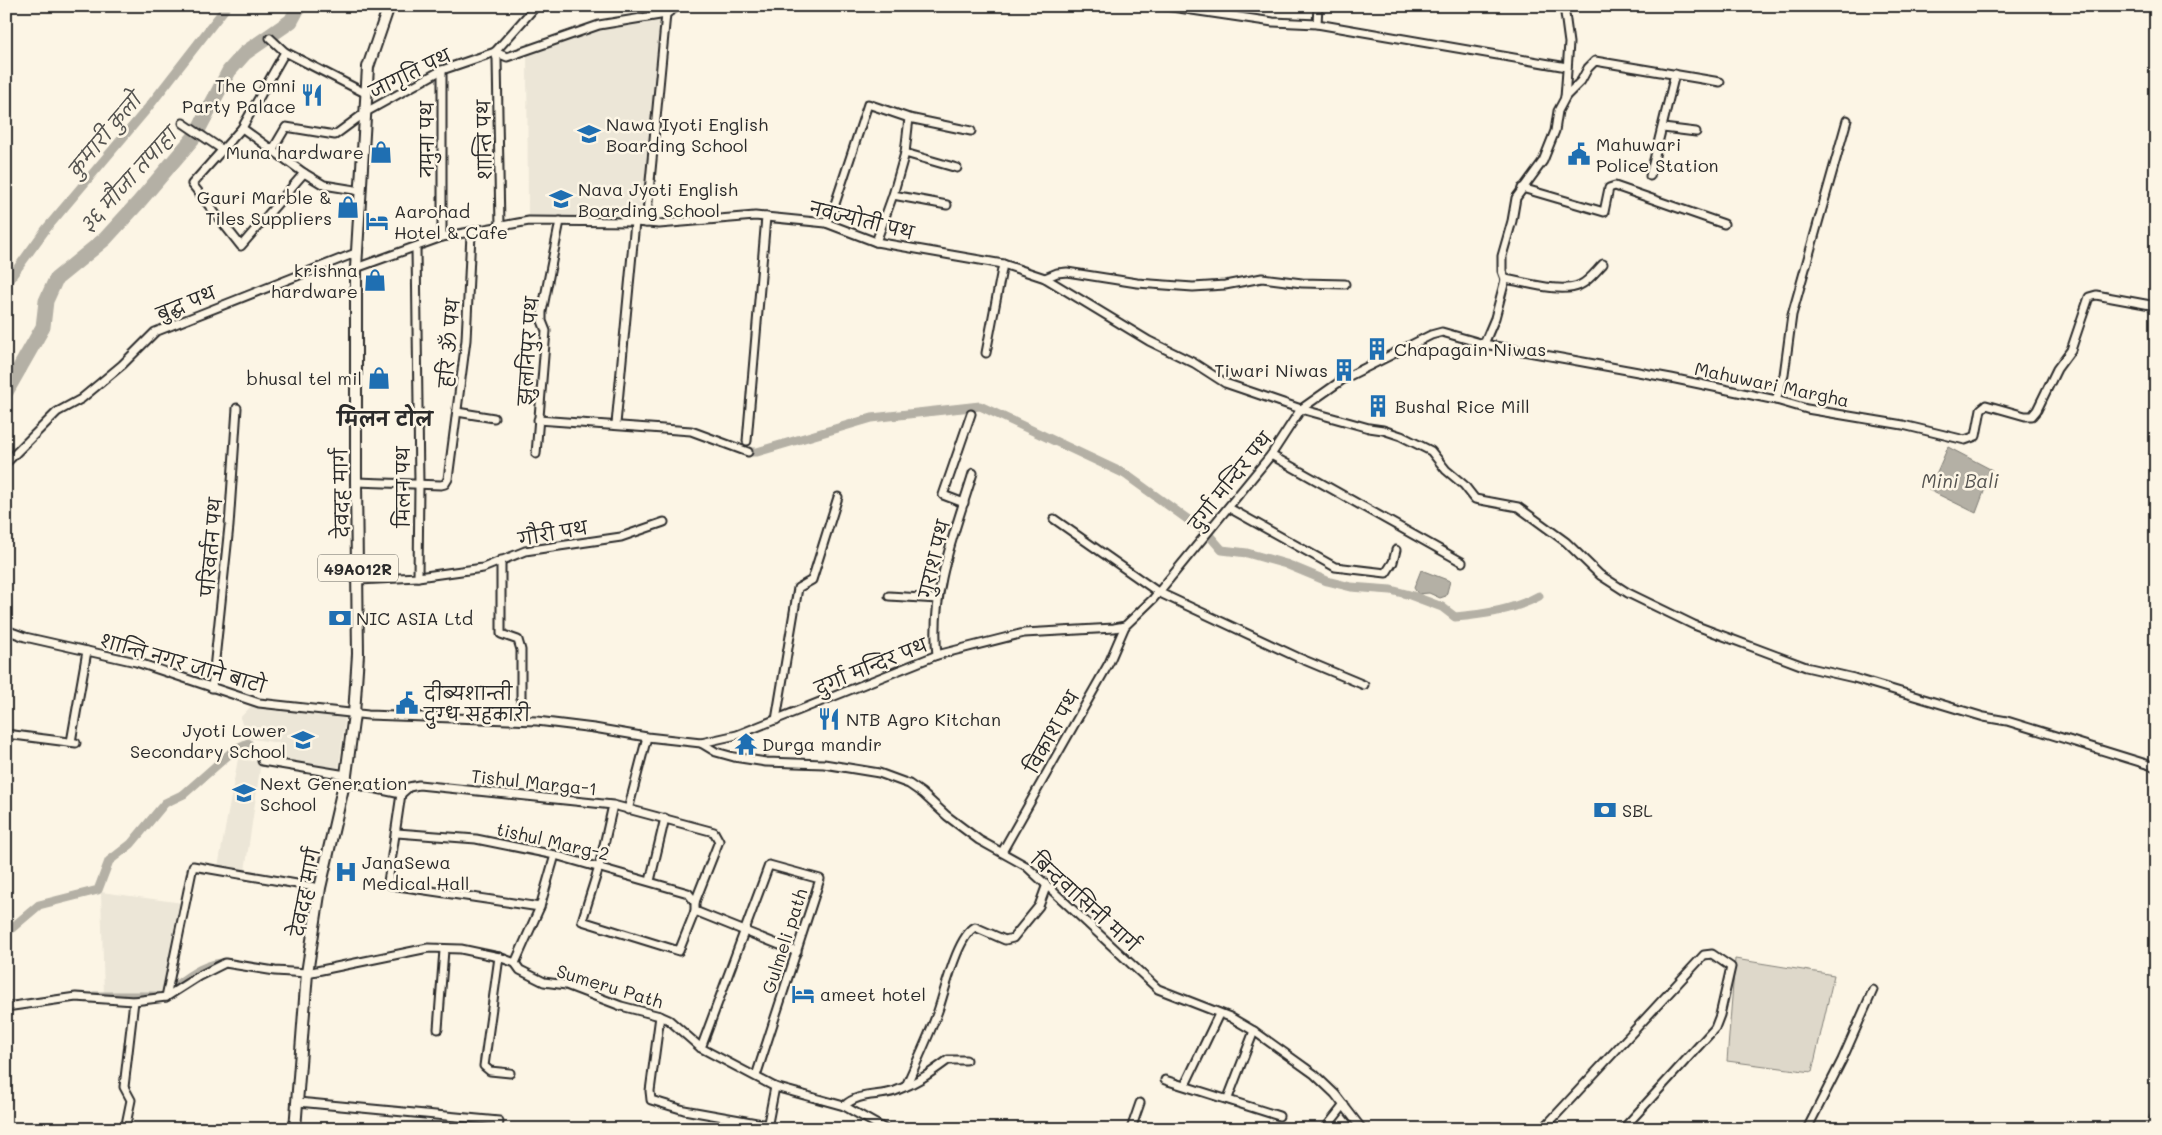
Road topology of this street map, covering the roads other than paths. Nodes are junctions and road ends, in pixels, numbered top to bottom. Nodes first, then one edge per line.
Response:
1 (389, 6) edge
2 (536, 6) edge
3 (678, 6) edge
4 (1165, 6) edge
5 (1318, 6) edge
6 (1564, 6) edge
7 (666, 14) junction
8 (1317, 24) junction
9 (270, 38) dead end
10 (285, 52) junction
11 (495, 52) junction
12 (1567, 67) junction
13 (442, 70) junction
14 (1675, 74) junction
15 (1720, 82) dead end
16 (367, 94) junction
17 (1565, 98) junction
18 (366, 112) junction
19 (910, 118) junction
20 (1847, 120) dead end
21 (183, 123) dead end
22 (242, 128) junction
23 (1663, 128) junction
24 (971, 131) dead end
25 (1696, 132) dead end
26 (272, 149) junction
27 (223, 150) junction
28 (905, 153) junction
29 (957, 168) dead end
30 (304, 173) junction
31 (1650, 176) dead end
32 (1522, 188) junction
33 (361, 191) junction
34 (893, 195) junction
35 (947, 205) dead end
36 (766, 217) junction
37 (560, 221) junction
38 (635, 222) junction
39 (646, 223) junction
40 (826, 223) junction
41 (1724, 224) dead end
42 (500, 227) junction
43 (471, 234) junction
44 (442, 238) junction
45 (876, 242) junction
46 (416, 248) junction
47 (358, 252) junction
48 (1003, 264) junction
49 (1603, 264) dead end
50 (356, 268) junction
51 (1045, 278) junction
52 (1505, 279) junction
53 (1345, 284) dead end
54 (2156, 306) edge
55 (1484, 344) junction
56 (986, 353) dead end
57 (1776, 400) junction
58 (237, 408) dead end
59 (1301, 409) junction
60 (457, 412) junction
61 (971, 414) dead end
62 (494, 418) dead end
63 (538, 420) junction
64 (616, 424) junction
65 (747, 441) dead end
66 (748, 452) dead end
67 (536, 454) dead end
68 (1271, 455) junction
69 (6, 463) edge
70 (974, 473) dead end
71 (356, 482) junction
72 (419, 484) junction
73 (838, 497) dead end
74 (964, 503) junction
75 (1229, 508) junction
76 (1054, 519) dead end
77 (664, 522) dead end
78 (1396, 550) dead end
79 (501, 560) junction
80 (1462, 562) dead end
81 (418, 577) junction
82 (359, 580) junction
83 (1158, 592) junction
84 (889, 596) dead end
85 (938, 599) junction
86 (1125, 626) junction
87 (6, 630) edge
88 (87, 650) junction
89 (937, 655) junction
90 (1364, 685) dead end
91 (212, 688) junction
92 (354, 714) junction
93 (521, 720) junction
94 (776, 720) junction
95 (6, 734) edge
96 (647, 737) junction
97 (701, 743) junction
98 (262, 761) dead end
99 (2156, 767) edge
100 (345, 778) junction
101 (401, 794) junction
102 (613, 805) junction
103 (628, 810) junction
104 (665, 818) junction
105 (397, 833) junction
106 (1002, 852) junction
107 (555, 855) junction
108 (599, 867) junction
109 (650, 881) junction
110 (1046, 887) junction
111 (320, 888) junction
112 (695, 902) junction
113 (540, 907) junction
114 (696, 911) junction
115 (746, 930) junction
116 (444, 950) junction
117 (797, 952) junction
118 (499, 957) junction
119 (515, 963) junction
120 (307, 973) junction
121 (1872, 990) dead end
122 (166, 997) junction
123 (134, 1002) junction
124 (6, 1006) edge
125 (1219, 1014) junction
126 (660, 1016) junction
127 (438, 1029) dead end
128 (1254, 1031) junction
129 (701, 1048) junction
130 (966, 1060) dead end
131 (510, 1073) dead end
132 (756, 1076) junction
133 (1165, 1080) dead end
134 (1185, 1085) junction
135 (906, 1086) junction
136 (775, 1087) junction
137 (1228, 1098) junction
138 (298, 1102) junction
139 (1140, 1103) dead end
140 (1344, 1105) junction
141 (844, 1106) junction
142 (2156, 1113) edge
143 (1279, 1116) dead end
144 (767, 1127) edge
145 (125, 1129) edge
146 (295, 1129) edge
147 (498, 1129) edge
148 (885, 1129) edge
149 (1131, 1129) edge
150 (1324, 1129) edge
151 (1362, 1129) edge
152 (1543, 1129) edge
153 (1623, 1129) edge
154 (1807, 1129) edge
155 (2151, 1129) edge

1 - 16 main road, देवदह मार्ग / 49A012R
2 - 11 street, जागृति पथ
3 - 7 street
4 - 8 street
5 - 8 street
6 - 12 street
7 - 11 street
7 - 39 street
8 - 12 street
9 - 10 street
10 - 16 street
10 - 22 street
11 - 13 street, जागृति पथ
11 - 42 street, शान्ति पथ
12 - 17 street
13 - 18 street, जागृति पथ
13 - 44 street, नमुना पथ
14 - 15 street
14 - 17 street
14 - 23 street
16 - 18 main road, देवदह मार्ग / 49A012R
17 - 32 street
18 - 26 street, जागृति पथ
18 - 33 main road, देवदह मार्ग / 49A012R
19 - 24 street
19 - 28 street
19 - 40 street
20 - 57 street
21 - 27 street
22 - 26 street
22 - 27 street
23 - 25 street
23 - 31 street
26 - 30 street
27 - 30 street
28 - 29 street
28 - 34 street
30 - 33 street
32 - 41 street
32 - 52 street
33 - 47 main road, देवदह मार्ग / 49A012R
34 - 35 street
34 - 45 street
36 - 39 street, नवज्योती पथ
36 - 40 street, नवज्योती पथ
36 - 65 street
37 - 38 street, नवज्योती पथ
37 - 42 street, नवज्योती पथ
37 - 63 street, झुलनिपुर पथ
38 - 39 street, नवज्योती पथ
38 - 64 street
40 - 45 street, नवज्योती पथ
42 - 43 street, नवज्योती पथ
43 - 44 street, नवज्योती पथ
43 - 60 street, हरि ॐ पथ
44 - 46 street, नवज्योती पथ
45 - 48 street, नवज्योती पथ
46 - 50 street, नवज्योती पथ
46 - 72 street, मिलन पथ
47 - 50 main road, देवदह मार्ग / 49A012R
47 - 69 street, बुद्ध पथ
48 - 51 street, नवज्योती पथ
48 - 56 street
49 - 52 street
50 - 71 main road, देवदह मार्ग / 49A012R
51 - 53 street
51 - 59 street, नवज्योती पथ
52 - 55 street
54 - 57 street, Mahuwari Margha
55 - 57 street, Mahuwari Margha
55 - 59 street, Mahuwari Margha
58 - 91 street, परिवर्तन पथ
59 - 68 street, दुर्गा मन्दिर पथ
59 - 99 street, नवज्योती पथ
60 - 62 street
60 - 72 street, हरि ॐ पथ
61 - 74 street
63 - 64 street
63 - 67 street, झुलनिपुर पथ
64 - 66 street
68 - 75 street, दुर्गा मन्दिर पथ
68 - 80 street
70 - 74 street, गुराश पथ
71 - 72 street, हरि ॐ पथ
71 - 82 main road, देवदह मार्ग / 49A012R
72 - 81 street, मिलन पथ
73 - 94 street
74 - 85 street, गुराश पथ
75 - 78 street
75 - 83 street, दुर्गा मन्दिर पथ
76 - 83 street
77 - 79 street, गौरी पथ
79 - 81 street, गौरी पथ
79 - 93 street
81 - 82 street
82 - 92 main road, देवदह मार्ग / 49A012R
83 - 86 street, दुर्गा मन्दिर पथ
83 - 90 street
84 - 85 street
85 - 89 street, गुराश पथ
86 - 89 street, दुर्गा मन्दिर पथ
86 - 106 street, विकाश पथ
87 - 88 street, शान्ति नगर जाने बाटो
88 - 91 street, शान्ति नगर जाने बाटो
88 - 95 street
89 - 94 street, दुर्गा मन्दिर पथ
91 - 92 street, शान्ति नगर जाने बाटो
92 - 93 street, दुर्गा मन्दिर पथ
92 - 100 main road, देवदह मार्ग / 49A012R
93 - 96 street, दुर्गा मन्दिर पथ
94 - 97 street, दुर्गा मन्दिर पथ
96 - 97 street, दुर्गा मन्दिर पथ
96 - 103 street
97 - 106 street, बिन्दवासिनी मार्ग
98 - 100 street
100 - 101 street
100 - 111 main road, देवदह मार्ग / 49A012R
101 - 102 street, Tishul Marga-1
101 - 105 street
102 - 103 street, Tishul Marga-1
102 - 108 street
103 - 104 street, Tishul Marga-1
104 - 109 street
104 - 112 street, Tishul Marga-1
105 - 107 street, tishul Marg-2
105 - 113 street
106 - 110 street, बिन्दवासिनी मार्ग
107 - 108 street, tishul Marg-2
107 - 113 street
108 - 109 street, tishul Marg-2
108 - 114 street
109 - 112 street, tishul Marg-2
110 - 125 street, बिन्दवासिनी मार्ग
110 - 135 street
111 - 120 main road, देवदह मार्ग / 49A012R
111 - 122 street
112 - 114 street
113 - 119 street
114 - 115 street
115 - 117 street
115 - 117 street, Gulmeli path
115 - 129 street, Gulmeli path
116 - 118 street, Sumeru Path
116 - 120 street, Sumeru Path
116 - 127 street
117 - 132 street, Gulmeli path
118 - 119 street, Sumeru Path
118 - 131 street
119 - 126 street, Sumeru Path
120 - 122 street, Sumeru Path
120 - 138 main road, देवदह मार्ग / 49A012R
121 - 154 street
122 - 123 street
123 - 124 street
123 - 145 street
125 - 128 street, बिन्दवासिनी मार्ग
125 - 134 street
126 - 129 street, Sumeru Path
126 - 144 street
128 - 137 street
128 - 140 street, बिन्दवासिनी मार्ग
129 - 132 street, Sumeru Path
130 - 135 street
132 - 136 street, Sumeru Path
133 - 134 street
134 - 137 street
135 - 141 street
136 - 141 street, Sumeru Path
136 - 144 street
137 - 143 street
138 - 146 main road, देवदह मार्ग / 49A012R
138 - 147 street
139 - 149 street
140 - 150 street
140 - 151 street, बिन्दवासिनी मार्ग
141 - 148 street, Sumeru Path
142 - 155 street
152 - 153 street

